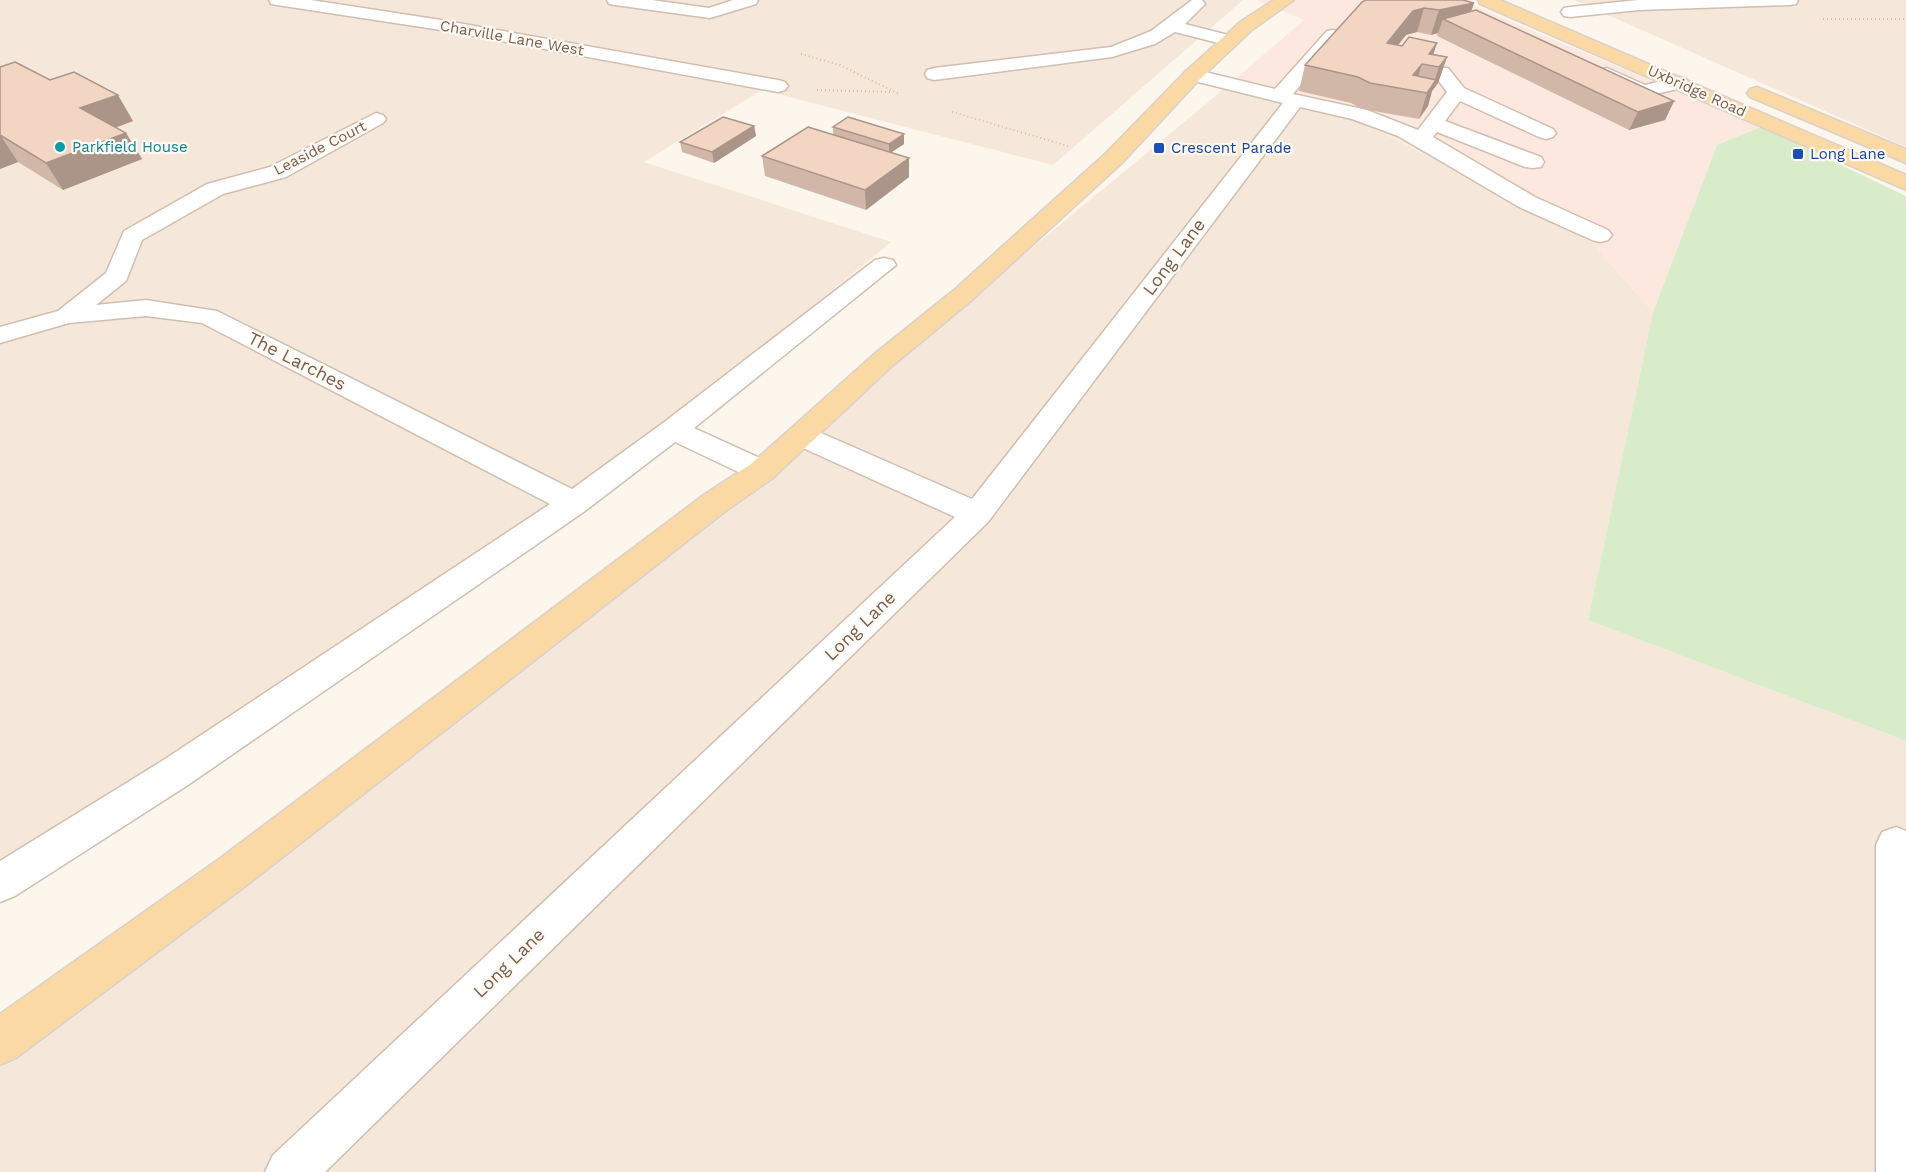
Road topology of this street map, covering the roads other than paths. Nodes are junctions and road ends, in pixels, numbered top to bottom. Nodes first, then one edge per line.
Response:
1 (279, 0) edge
2 (615, 0) edge
3 (750, 0) edge
4 (1286, 0) edge
5 (1305, 0) edge
6 (1486, 0) edge
7 (1790, 0) edge
8 (1642, 2) edge
9 (1606, 3) edge
10 (1196, 4) dead end
11 (1550, 4) dead end
12 (1570, 12) junction
13 (1251, 21) edge
14 (1344, 22) edge
15 (1498, 25) edge
16 (1174, 26) junction
17 (1604, 27) dead end
18 (1550, 47) edge
19 (768, 64) dead end
20 (1591, 67) edge
21 (1440, 72) edge
22 (934, 74) dead end
23 (1192, 75) junction
24 (746, 80) junction
25 (1679, 83) junction
26 (778, 86) road end
27 (1744, 87) dead end
28 (1457, 92) junction
29 (1288, 98) junction
30 (376, 119) dead end
31 (1427, 132) junction
32 (1546, 133) dead end
33 (1906, 157) edge
34 (1533, 162) dead end
35 (1906, 183) edge
36 (1600, 235) dead end
37 (884, 265) dead end
38 (66, 316) junction
39 (0, 335) edge
40 (673, 430) junction
41 (802, 436) junction
42 (762, 471) junction
43 (574, 503) junction
44 (977, 514) junction
45 (1896, 845) dead end
46 (0, 883) edge
47 (0, 1042) edge
48 (290, 1172) edge
49 (1900, 1172) edge

1 - 24 street, Charville Lane West
2 - 3 street
4 - 13 main road
5 - 13 main road
6 - 25 main road, Uxbridge Road
7 - 8 street
8 - 9 street
9 - 12 street
10 - 16 street
11 - 12 main road
12 - 17 main road
13 - 16 street
13 - 23 main road
14 - 29 street
15 - 18 street
16 - 22 street
19 - 24 street
20 - 25 street
21 - 28 street
23 - 29 street
23 - 41 main road
24 - 26 street, Charville Lane West
25 - 35 main road, Uxbridge Road
27 - 33 main road, Uxbridge Road
28 - 31 street
28 - 32 street
29 - 31 street
29 - 44 street, Long Lane
30 - 38 street, Leaside Court
31 - 34 street
31 - 36 street
37 - 40 street
38 - 39 street, The Larches
38 - 43 street, The Larches
40 - 42 street
40 - 43 street
41 - 42 main road
41 - 44 street
42 - 47 main road
43 - 46 street
44 - 48 street, Long Lane
45 - 49 street

